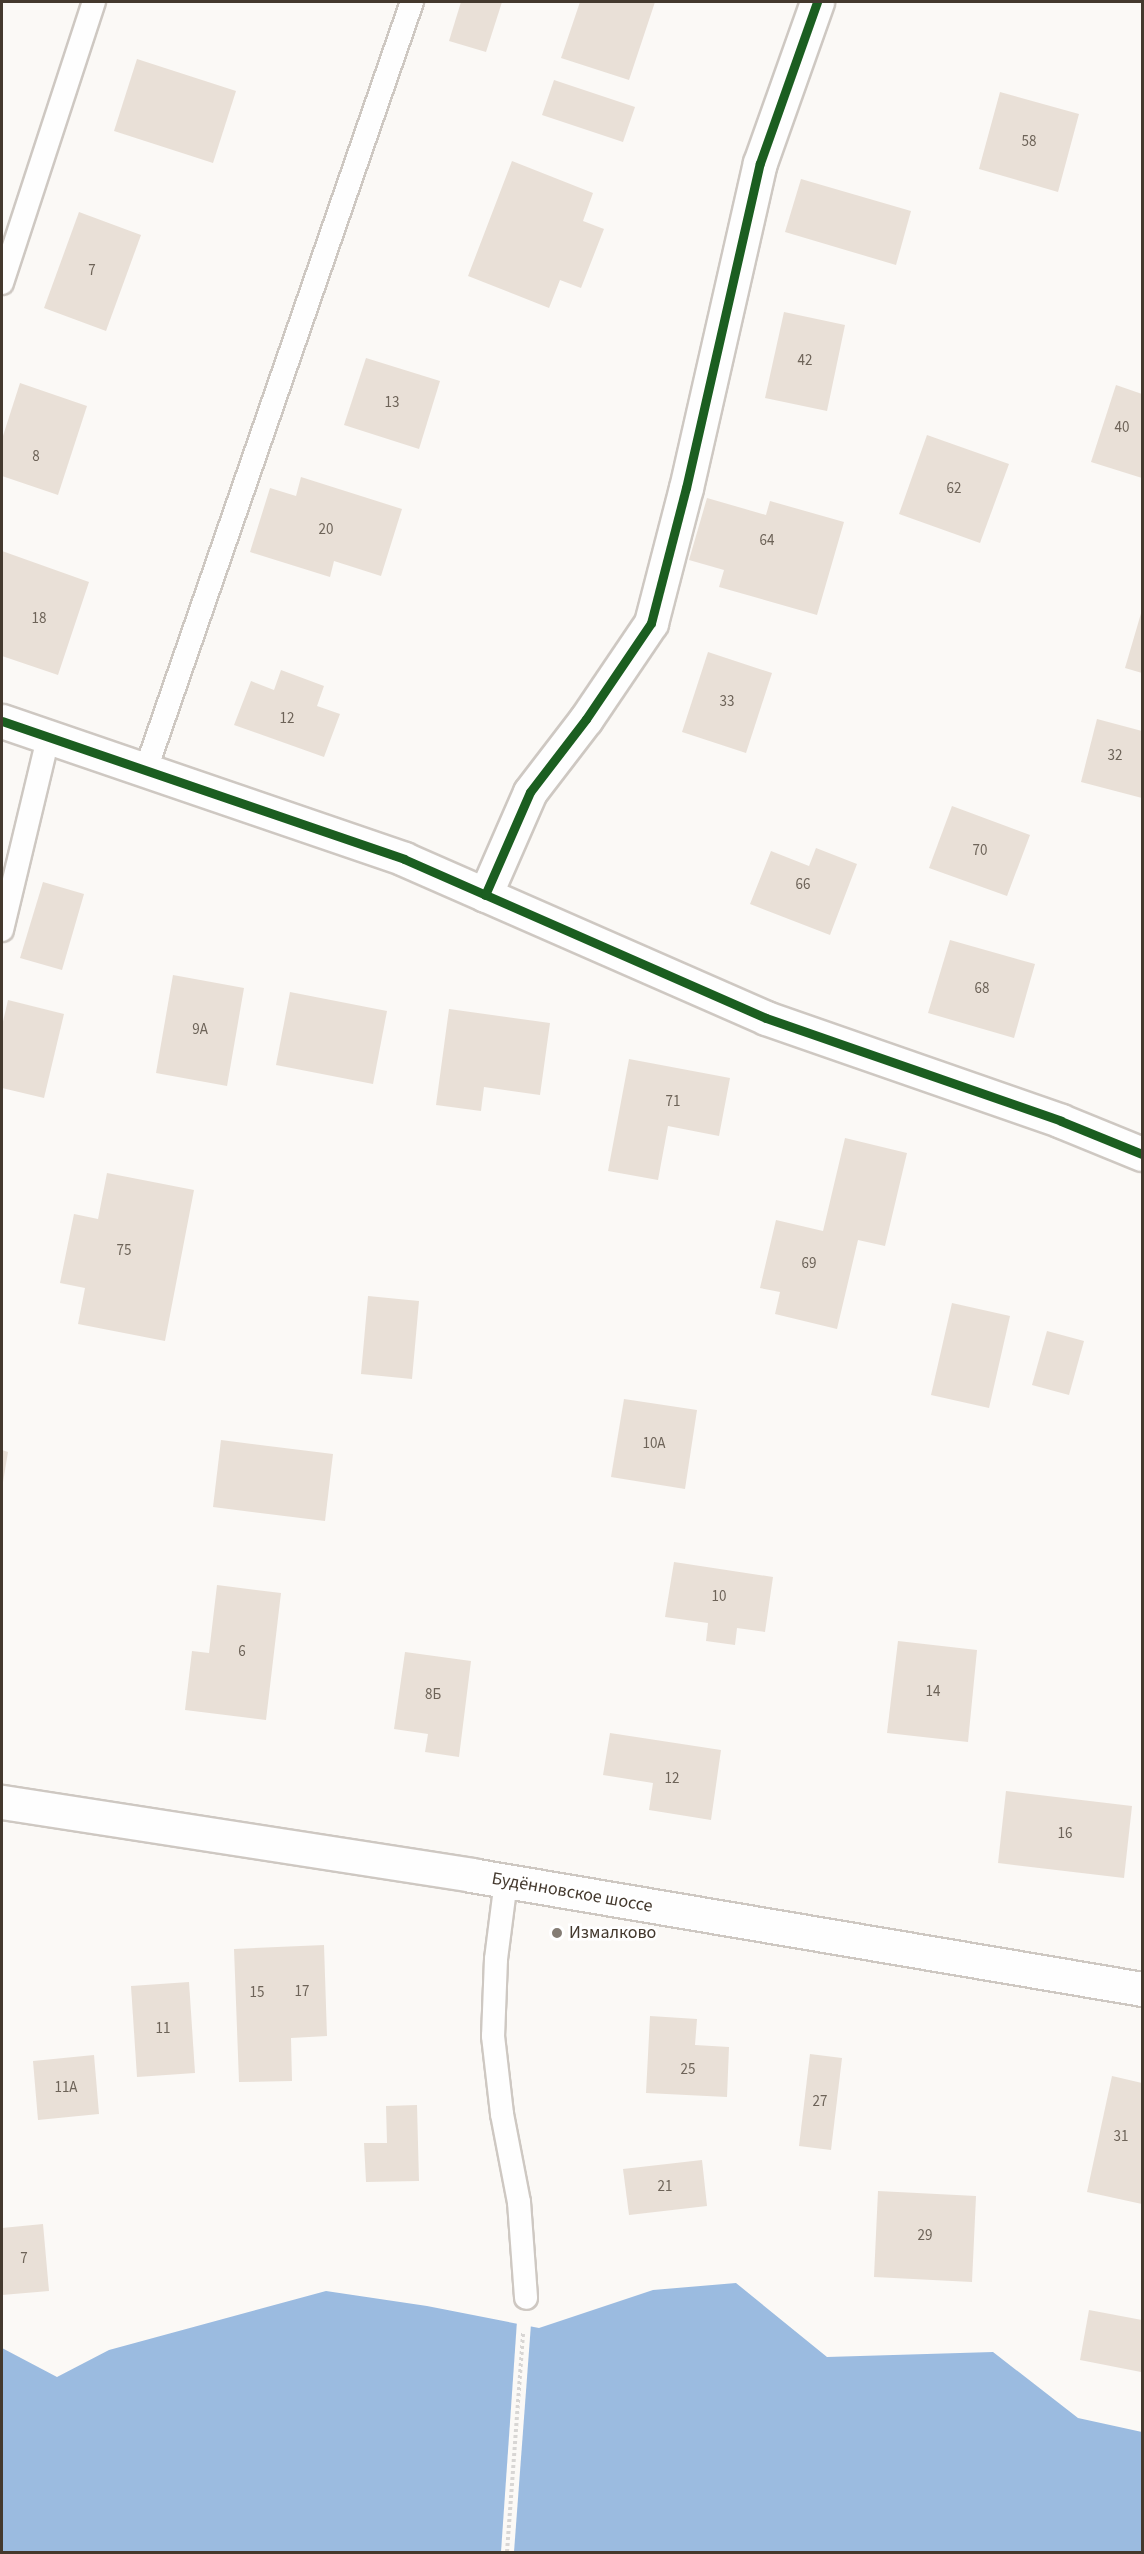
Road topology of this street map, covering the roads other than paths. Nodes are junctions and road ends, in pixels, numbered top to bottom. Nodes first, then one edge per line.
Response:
1 (94, 2) edge
2 (412, 2) edge
3 (817, 2) edge
4 (2, 283) edge
5 (2, 721) edge
6 (48, 738) junction
7 (145, 772) junction
8 (485, 895) junction
9 (2, 930) edge
10 (1143, 1154) edge
11 (2, 1802) edge
12 (506, 1881) junction
13 (1143, 1989) edge
14 (526, 2298) road end

1 - 4 lane
2 - 7 lane
3 - 8 street
5 - 6 street
6 - 7 street
6 - 9 lane
7 - 8 street
8 - 10 street
11 - 12 street, Будённовское шоссе
12 - 13 street, Будённовское шоссе
12 - 14 lane

